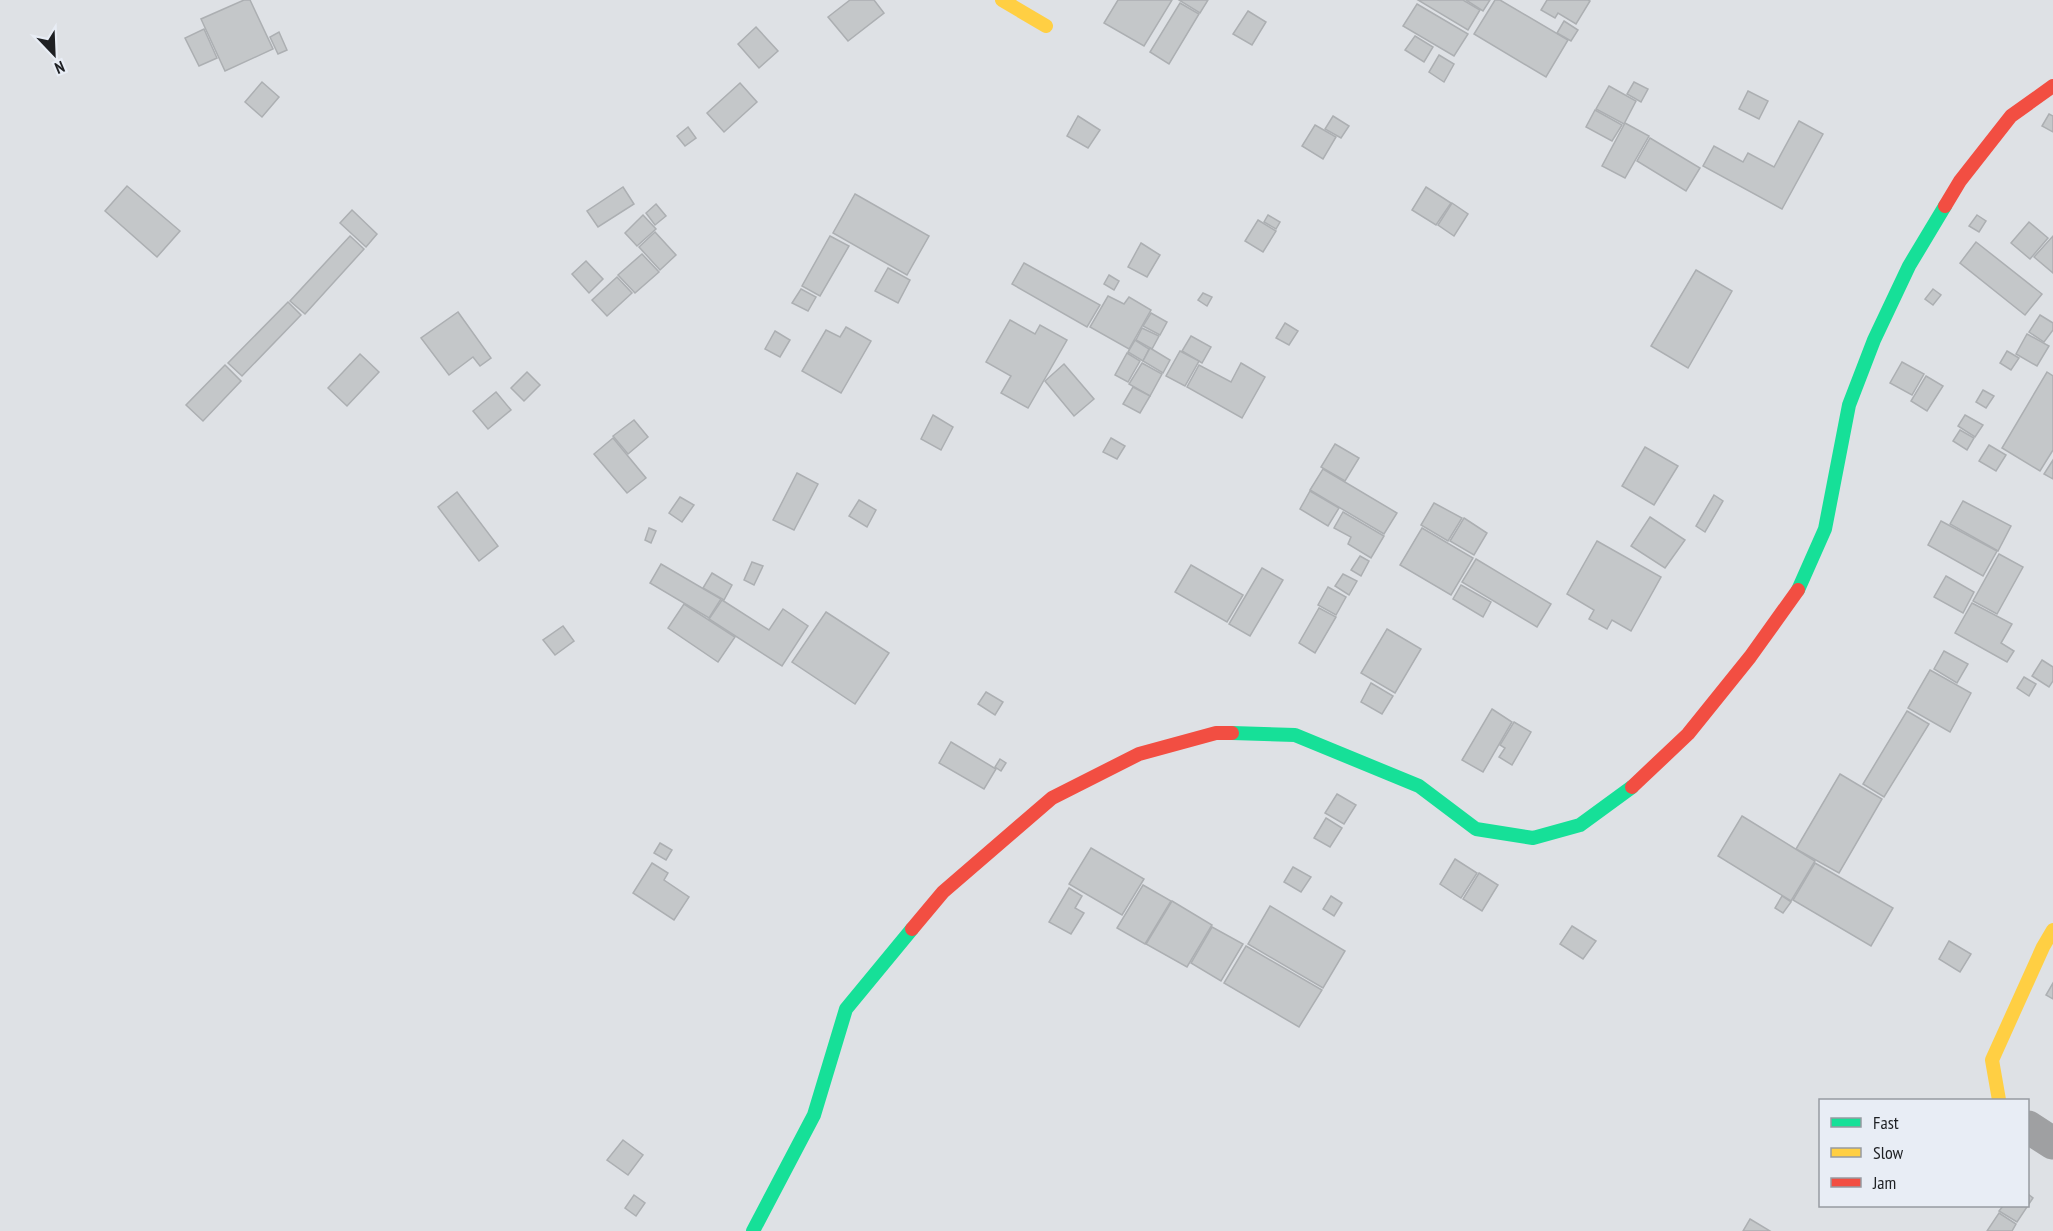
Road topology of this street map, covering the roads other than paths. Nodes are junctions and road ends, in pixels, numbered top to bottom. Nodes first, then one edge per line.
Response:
1 (1002, 0) edge
2 (1046, 26) dead end
3 (2053, 86) edge
4 (2053, 930) edge
5 (1999, 1099) edge
6 (2029, 1128) edge
7 (2053, 1143) edge
8 (753, 1231) edge

1 - 2 street
3 - 8 street
4 - 5 street
6 - 7 street

